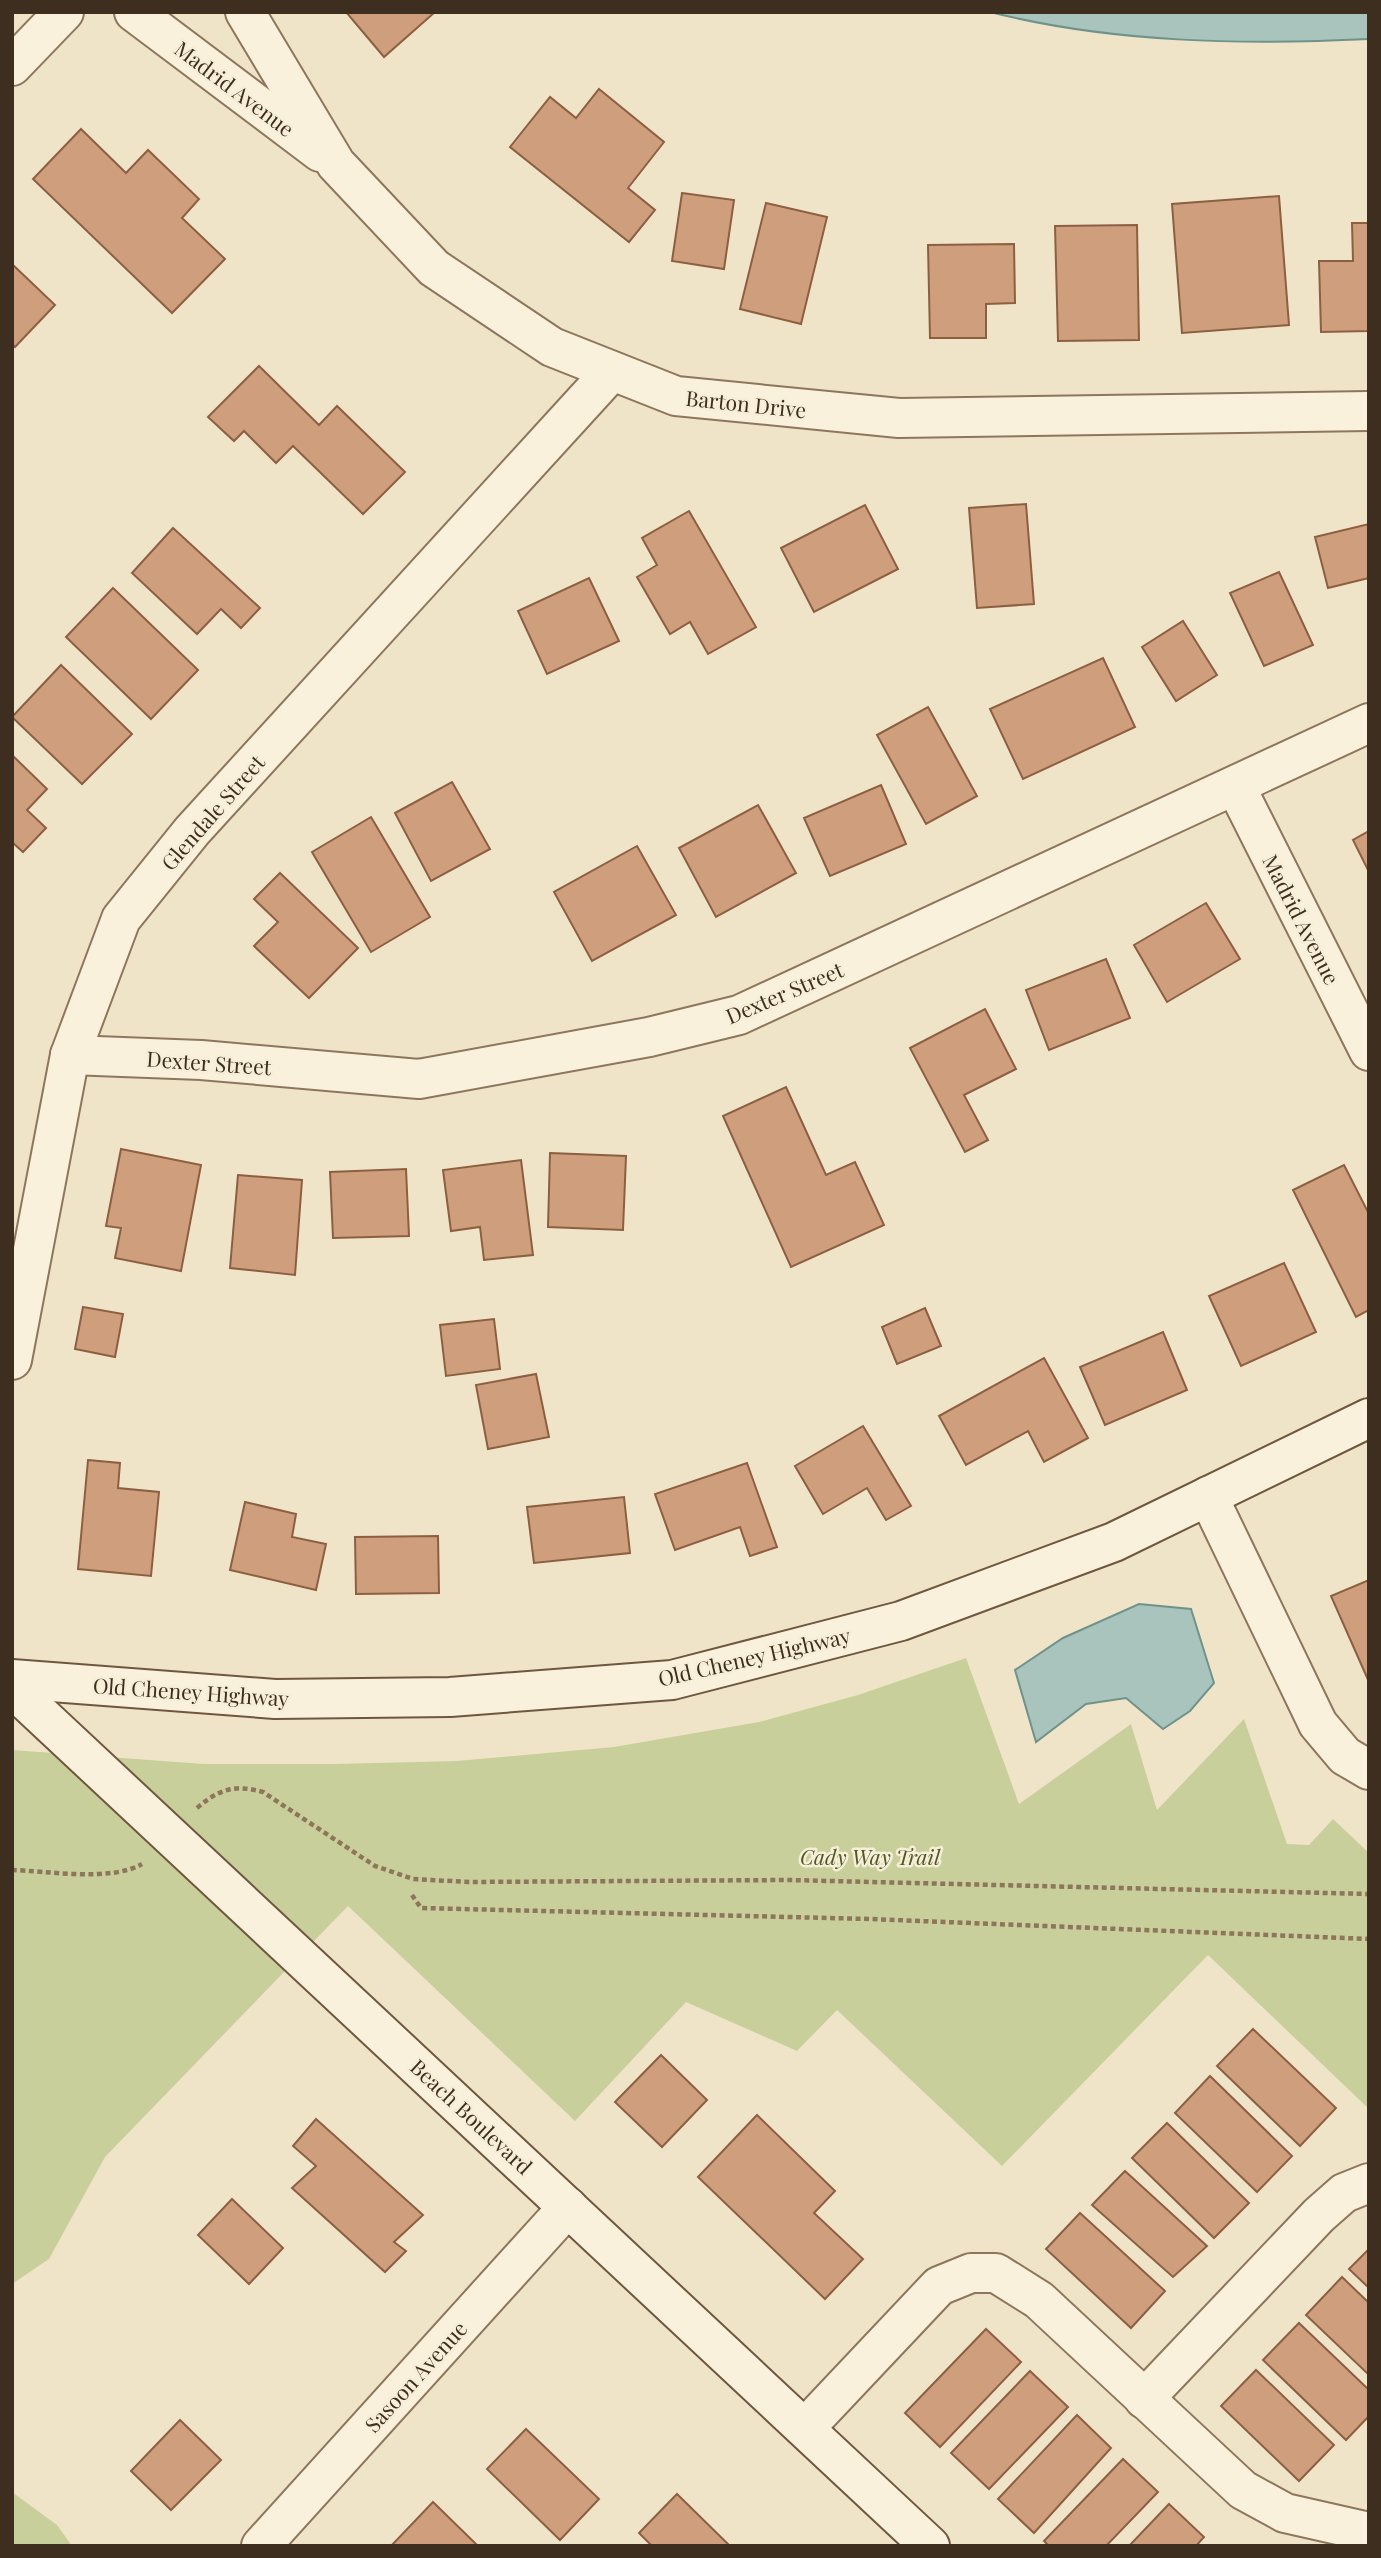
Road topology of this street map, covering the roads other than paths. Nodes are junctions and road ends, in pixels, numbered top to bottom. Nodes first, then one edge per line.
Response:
1 (64, 12) edge
2 (134, 12) edge
3 (245, 12) edge
4 (12, 66) edge
5 (336, 164) junction
6 (612, 370) junction
7 (1369, 411) edge
8 (1369, 723) edge
9 (1236, 787) junction
10 (1369, 1051) edge
11 (70, 1055) junction
12 (22, 1248) edge
13 (12, 1360) edge
14 (1369, 1418) edge
15 (1208, 1496) junction
16 (12, 1679) edge
17 (12, 1688) edge
18 (1369, 1770) edge
19 (1369, 2183) edge
20 (568, 2207) junction
21 (1144, 2399) junction
22 (805, 2428) junction
23 (1369, 2532) edge
24 (261, 2546) edge
25 (930, 2546) edge

1 - 4 street
2 - 5 street, Madrid Avenue
3 - 5 street, Barton Drive
5 - 6 street, Barton Drive
6 - 7 street, Barton Drive
6 - 11 street, Glendale Street
8 - 9 street, Dexter Street
9 - 10 street, Madrid Avenue
9 - 11 street, Dexter Street
11 - 12 street, Glendale Street
12 - 13 street, Glendale Street
14 - 15 street, Old Cheney Highway
15 - 16 street, Old Cheney Highway
15 - 18 street
17 - 20 street, Beach Boulevard
19 - 21 street
20 - 22 street, Beach Boulevard
20 - 24 street, Sasoon Avenue
21 - 22 street
21 - 23 street
22 - 25 street, Beach Boulevard

